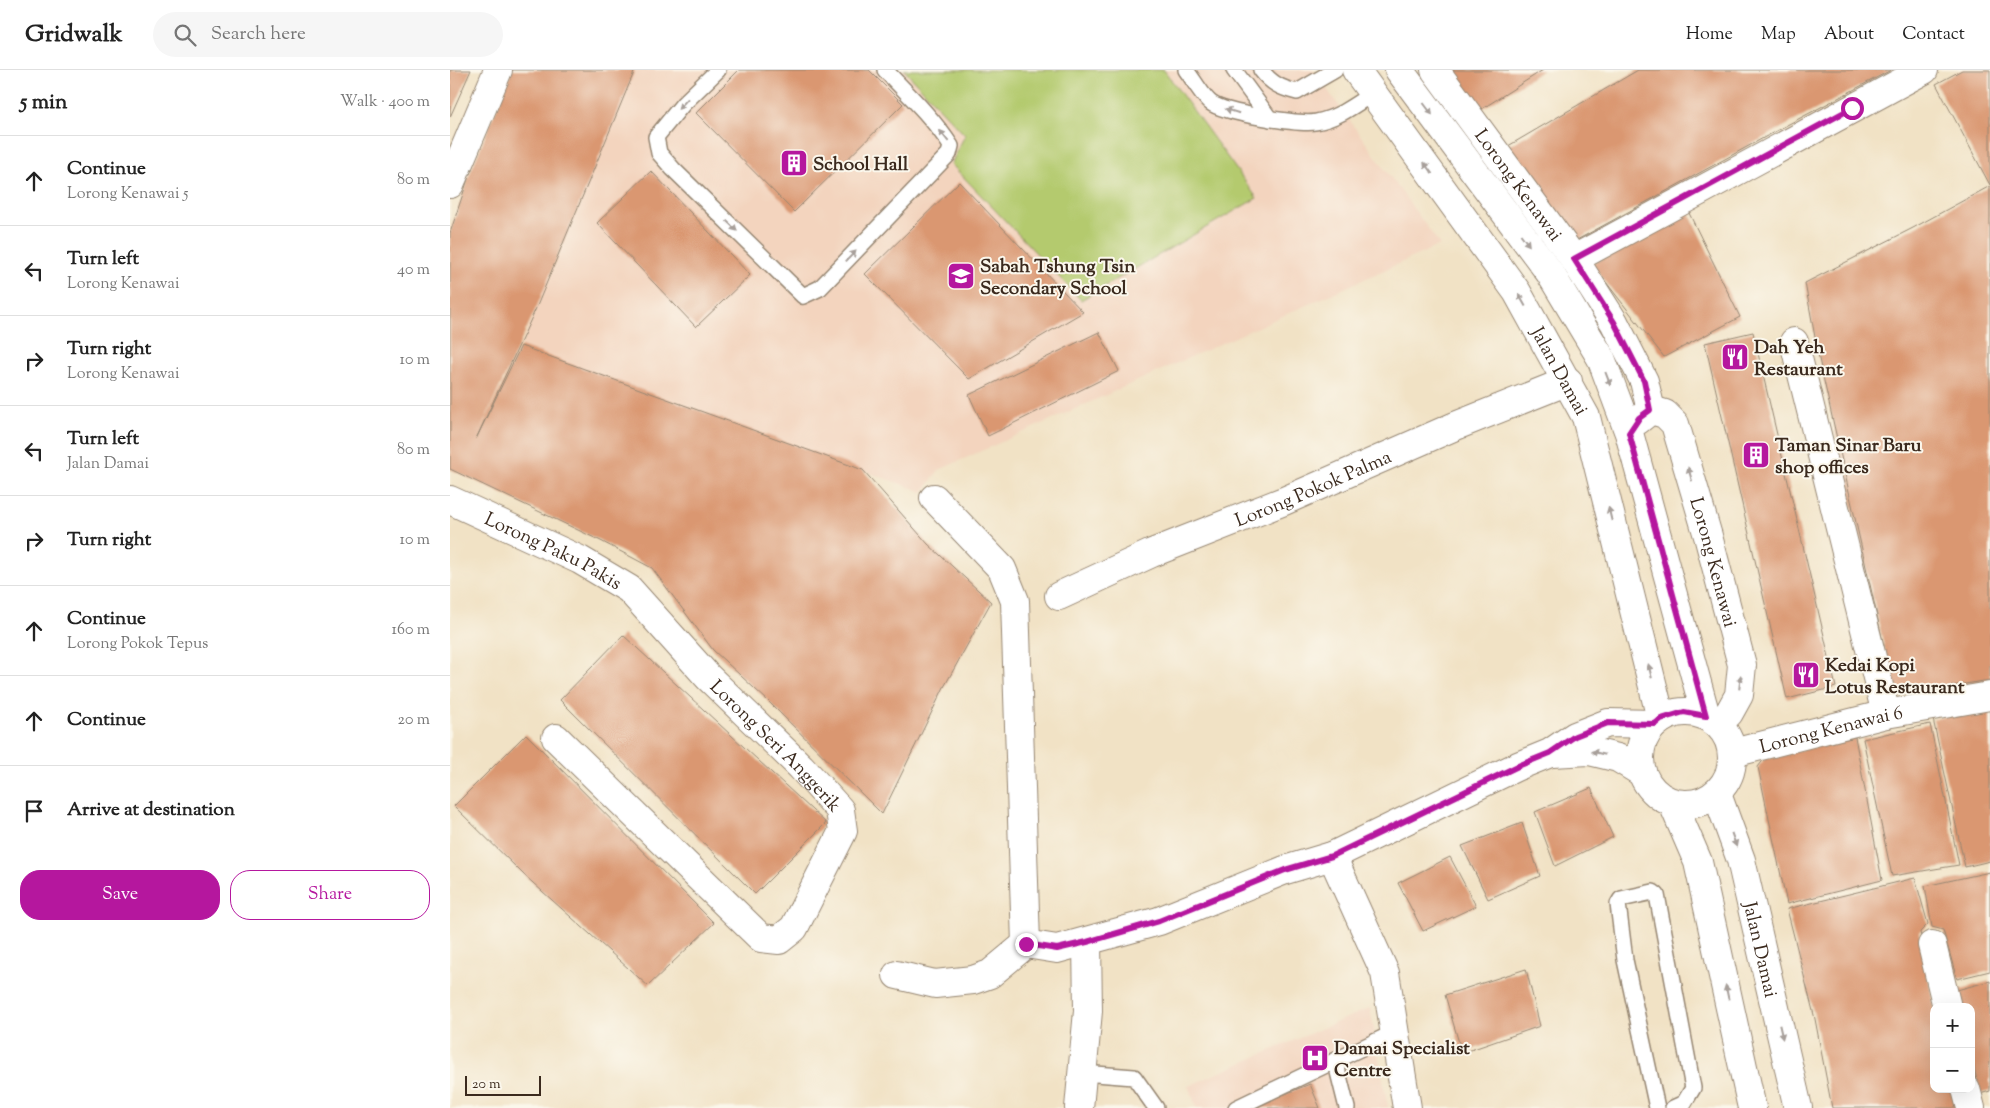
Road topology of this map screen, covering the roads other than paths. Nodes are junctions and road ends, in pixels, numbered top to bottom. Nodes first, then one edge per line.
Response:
1 (498, 70) edge
2 (718, 70) edge
3 (885, 70) edge
4 (1186, 70) edge
5 (1234, 70) edge
6 (1261, 70) edge
7 (1335, 70) edge
8 (1356, 70) edge
9 (1399, 70) edge
10 (1436, 70) edge
11 (1924, 70) edge
12 (1373, 93) junction
13 (1270, 119) junction
14 (450, 184) edge
15 (1574, 259) junction
16 (1794, 342) dead end
17 (1568, 381) junction
18 (1650, 410) junction
19 (1629, 433) junction
20 (934, 498) dead end
21 (450, 500) edge
22 (629, 588) joint
23 (1059, 596) dead end
24 (1990, 696) edge
25 (1886, 714) junction
26 (1712, 720) junction
27 (1658, 721) junction
28 (556, 738) dead end
29 (1550, 753) junction
30 (1733, 753) junction
31 (1641, 772) junction
32 (1717, 794) junction
33 (1673, 804) junction
34 (1332, 856) junction
35 (1087, 942) junction
36 (1026, 944) junction
37 (1932, 945) dead end
38 (897, 975) dead end
39 (1946, 1003) edge
40 (1395, 1032) junction
41 (1335, 1060) junction
42 (1083, 1073) junction
43 (1967, 1093) edge
44 (1078, 1108) edge
45 (1156, 1108) edge
46 (1236, 1108) edge
47 (1348, 1108) edge
48 (1407, 1108) edge
49 (1657, 1108) edge
50 (1673, 1108) edge
51 (1752, 1108) edge
52 (1798, 1108) edge
53 (1971, 1108) edge

1 - 14 street
2 -> 3 lane
13 -> 4 lane
5 - 13 lane
6 - 7 lane
8 - 12 street, Jalan Damai
9 -> 19 street, Jalan Damai
10 - 15 street, Lorong Kenawai
11 - 15 street
12 - 13 lane
17 -> 12 street, Jalan Damai
15 - 18 street, Lorong Kenawai
16 - 25 street
17 - 23 street, Lorong Pokok Palma
27 -> 17 street, Jalan Damai
18 - 19 street
26 -> 18 street, Lorong Kenawai
19 - 26 street, Jalan Damai
20 - 36 street
21 - 22 street, Lorong Paku Pakis
22 - 28 street, Lorong Seri Anggerik
24 - 25 street, Lorong Kenawai 6
25 - 30 street, Lorong Kenawai 6
26 - 27 street
26 - 30 street
27 - 29 street
27 - 31 street
31 -> 29 street
29 - 34 street
30 - 32 street
31 - 33 street
32 - 33 street
32 -> 52 street, Jalan Damai
51 -> 33 street
34 - 35 street
34 - 40 street
35 - 36 street
35 - 42 street
36 - 38 street
37 - 39 street
40 - 41 lane
40 - 48 street
41 - 46 lane
41 - 47 lane
42 - 44 street
42 - 45 lane
43 - 53 street
49 - 50 lane

